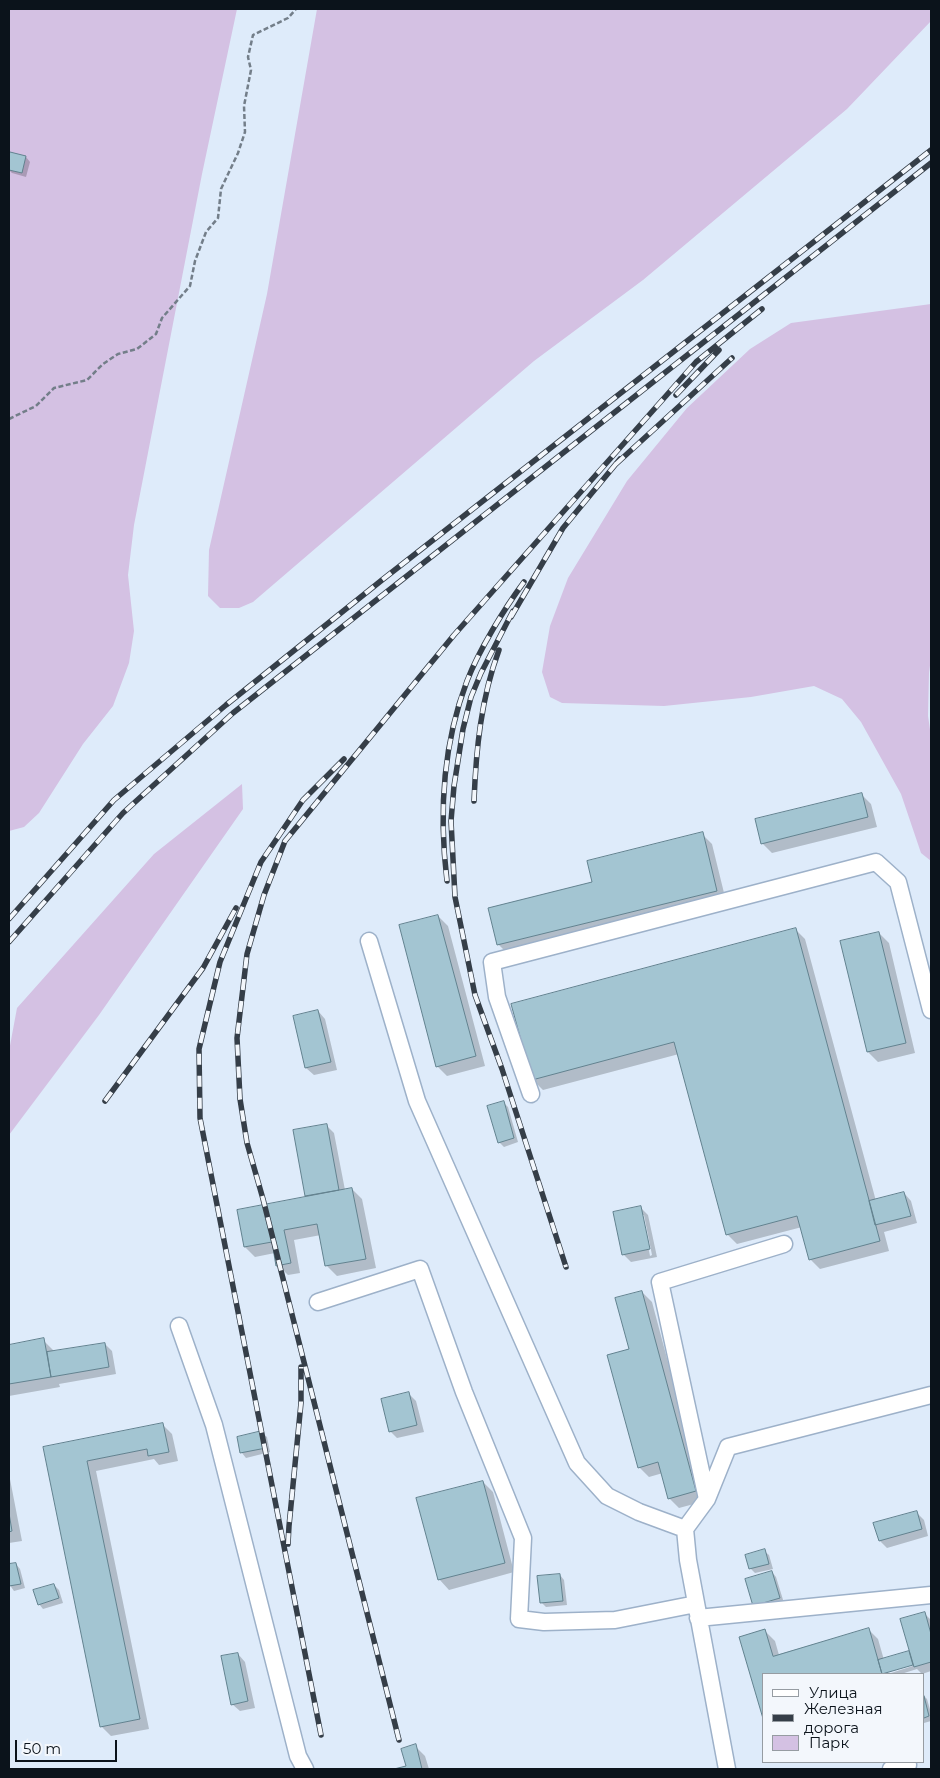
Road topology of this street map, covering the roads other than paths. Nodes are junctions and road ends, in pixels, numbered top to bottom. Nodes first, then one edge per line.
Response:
1 (369, 941) dead end
2 (931, 1010) edge
3 (531, 1094) dead end
4 (784, 1244) dead end
5 (318, 1302) dead end
6 (179, 1326) dead end
7 (931, 1394) edge
8 (707, 1499) junction
9 (685, 1529) junction
10 (931, 1595) edge
11 (697, 1611) junction
12 (908, 1765) dead end
13 (305, 1769) edge
14 (727, 1769) edge
15 (891, 1769) edge

1 - 9 lane
2 - 3 lane
4 - 8 lane
5 - 11 lane
6 - 13 lane
7 - 8 lane
8 - 9 lane
9 - 11 lane
10 - 11 lane
11 - 14 lane
12 - 15 lane

